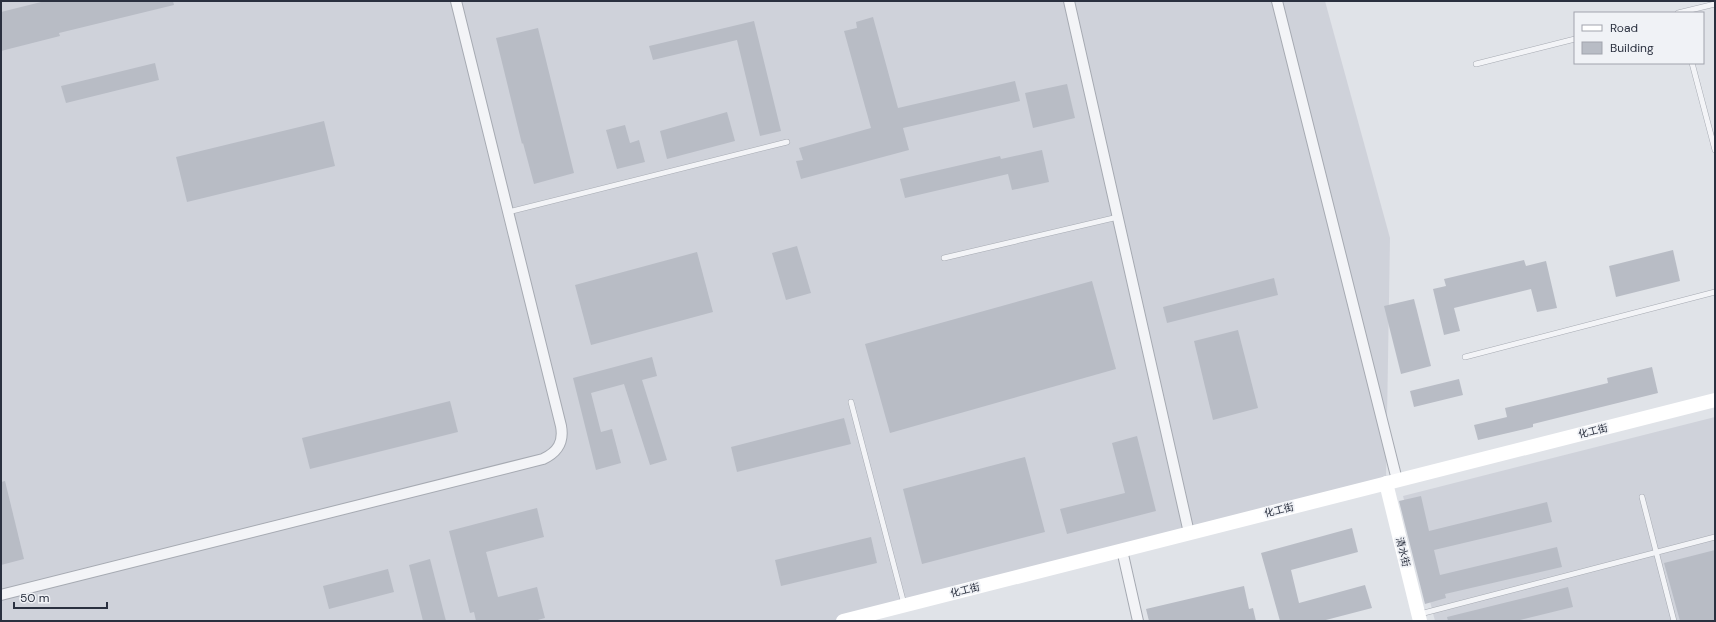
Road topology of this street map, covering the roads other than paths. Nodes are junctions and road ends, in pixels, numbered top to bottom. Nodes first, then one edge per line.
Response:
1 (456, 1) edge
2 (1069, 1) edge
3 (1277, 1) edge
4 (1715, 4) edge
5 (1682, 12) edge
6 (1574, 39) edge
7 (1476, 64) dead end
8 (1692, 64) edge
9 (787, 142) dead end
10 (1715, 150) edge
11 (508, 212) junction
12 (1118, 217) junction
13 (944, 258) dead end
14 (1715, 292) edge
15 (1465, 357) dead end
16 (1715, 400) edge
17 (851, 402) dead end
18 (1392, 482) junction
19 (1642, 497) dead end
20 (1189, 533) junction
21 (1715, 537) edge
22 (1122, 550) junction
23 (1657, 552) junction
24 (1, 595) edge
25 (904, 605) junction
26 (1420, 618) edge
27 (843, 621) edge
28 (1138, 621) edge
29 (1674, 621) edge

1 - 11 street
2 - 12 street
3 - 18 street
4 - 5 lane
6 - 7 lane
8 - 10 lane
9 - 11 lane
11 - 24 street
12 - 13 lane
12 - 20 street
14 - 15 lane
16 - 18 street, 化工街
17 - 25 lane
18 - 20 street, 化工街
18 - 26 street, 清水街
19 - 23 lane
20 - 22 street, 化工街
21 - 23 lane
22 - 25 street, 化工街
22 - 28 street
23 - 26 lane
23 - 29 lane
25 - 27 street, 化工街

